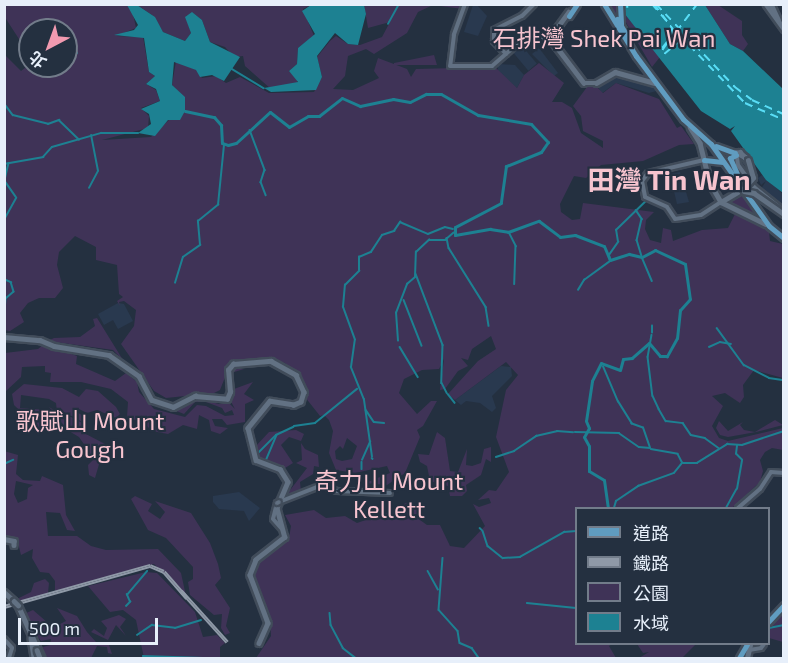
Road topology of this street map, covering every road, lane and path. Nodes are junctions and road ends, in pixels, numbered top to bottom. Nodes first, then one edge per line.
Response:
1 (465, 4) edge
2 (534, 4) edge
3 (576, 4) edge
4 (606, 4) edge
5 (620, 4) edge
6 (768, 4) edge
7 (602, 12) dead end
8 (569, 14) joint
9 (612, 18) junction
10 (622, 26) junction
11 (783, 27) edge
12 (551, 37) junction
13 (506, 54) junction
14 (648, 77) junction
15 (688, 125) junction
16 (716, 146) junction
17 (740, 157) junction
18 (704, 160) junction
19 (725, 163) junction
20 (739, 178) junction
21 (739, 191) junction
22 (721, 202) junction
23 (783, 212) edge
24 (772, 226) junction
25 (783, 236) edge
26 (4, 337) edge
27 (783, 472) edge
28 (390, 493) dead end
29 (279, 502) junction
30 (739, 507) edge
31 (282, 528) junction
32 (4, 592) edge
33 (783, 604) edge
34 (770, 618) edge
35 (4, 639) edge
36 (259, 643) dead end
37 (750, 646) edge
38 (38, 655) edge
39 (9, 658) edge
40 (743, 658) edge

1 - 13 street
2 - 13 street
3 - 8 main road
4 - 9 main road
4 - 10 main road
5 - 10 main road
6 - 11 main road
6 - 11 main road
7 - 9 main road
8 - 12 main road
9 - 14 main road
10 - 16 main road
12 - 13 street
12 - 14 main road
14 - 15 main road
15 - 18 main road
15 - 19 main road
16 - 17 main road
16 - 20 main road
17 - 20 main road
17 - 21 main road, bridge
17 - 23 street
18 - 19 main road
18 - 22 main road
18 - 22 street
19 - 24 main road
20 - 24 main road
21 - 22 main road
21 - 23 main road, bridge
22 - 24 main road
24 - 25 main road
26 - 31 main road
27 - 30 street
28 - 29 street
29 - 31 street
29 - 31 street
31 - 36 main road
32 - 38 main road
33 - 34 main road
35 - 39 street
37 - 40 main road

